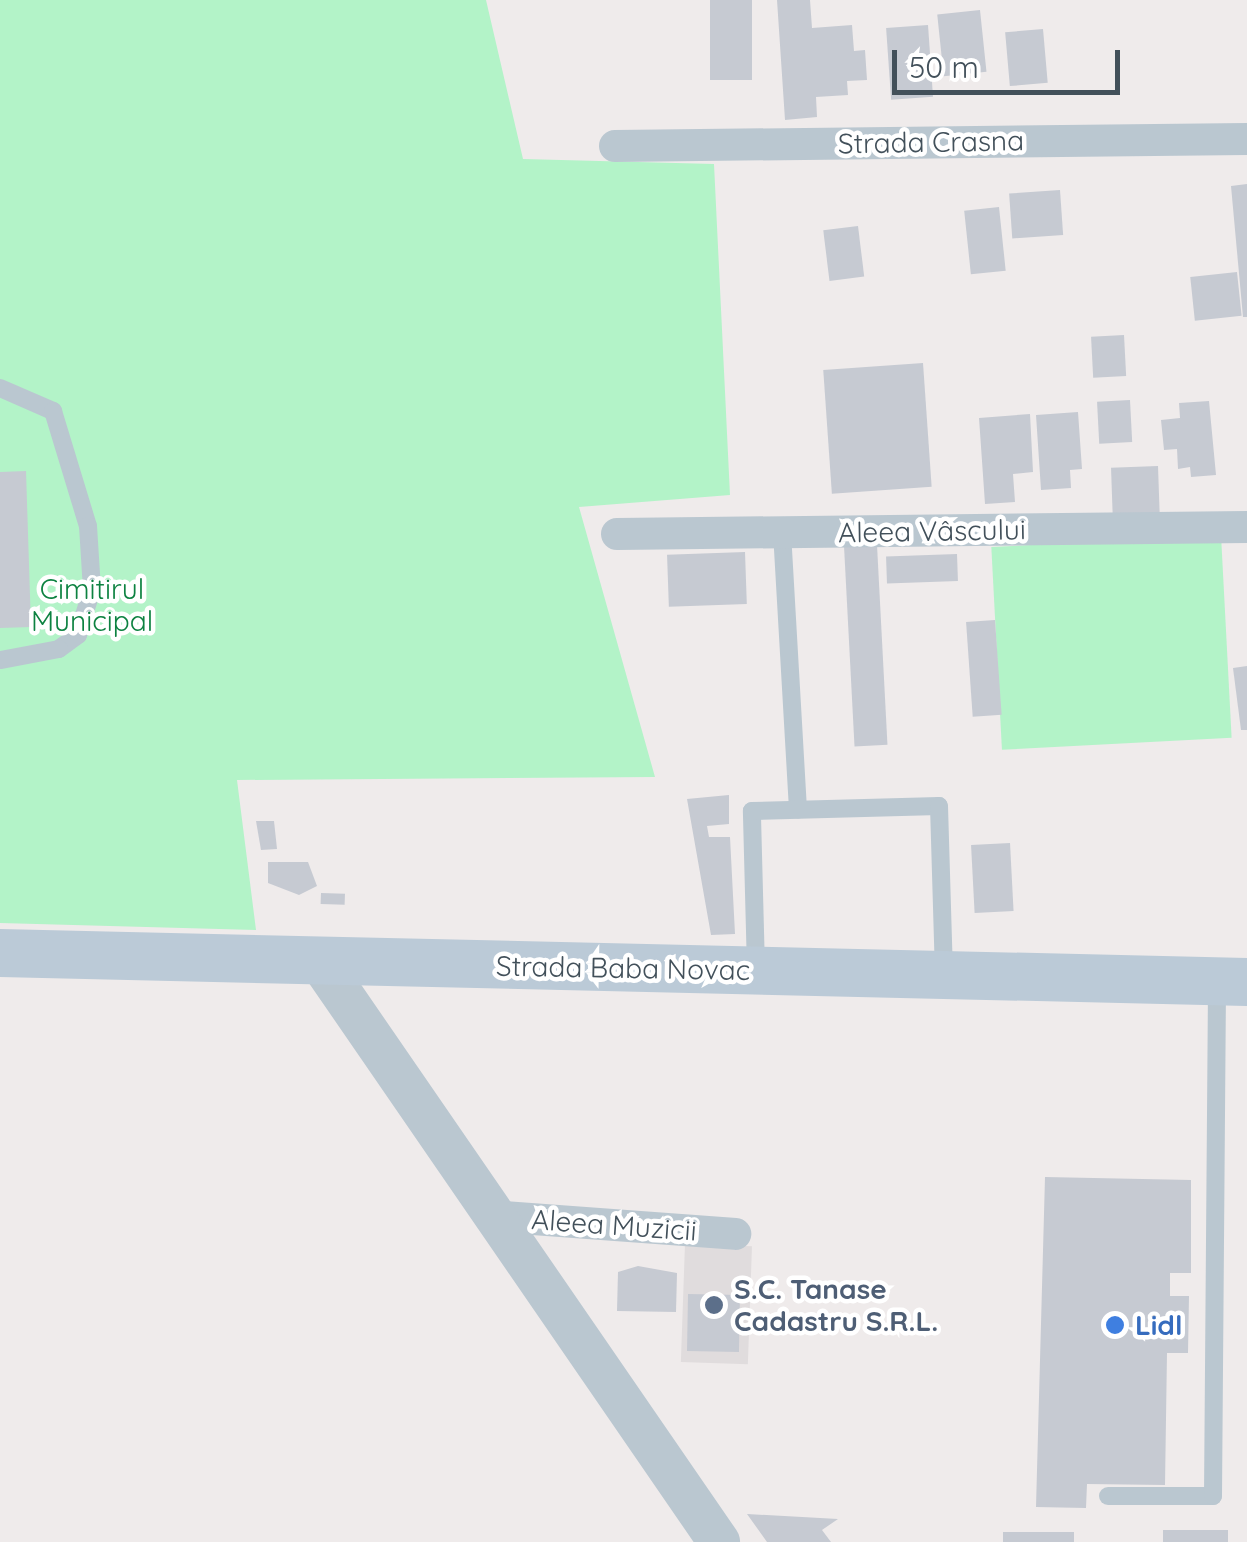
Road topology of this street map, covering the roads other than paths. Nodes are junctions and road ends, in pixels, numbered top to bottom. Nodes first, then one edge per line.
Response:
1 (1247, 139) edge
2 (615, 146) dead end
3 (0, 388) edge
4 (1247, 527) edge
5 (782, 532) junction
6 (617, 534) dead end
7 (0, 660) edge
8 (798, 810) junction
9 (0, 954) edge
10 (320, 962) junction
11 (756, 970) junction
12 (944, 975) junction
13 (1232, 982) edge
14 (492, 1216) junction
15 (735, 1234) dead end
16 (1108, 1496) dead end
17 (718, 1542) edge

1 - 2 street, Strada Crasna
3 - 7 lane
4 - 5 street, Aleea Vâscului
5 - 6 street, Aleea Vâscului
5 - 8 lane
8 - 11 lane
8 - 12 lane
9 - 10 main road, Strada Baba Novac
10 - 11 main road, Strada Baba Novac
10 - 14 street
11 - 12 main road, Strada Baba Novac
12 - 13 main road, Strada Baba Novac
13 - 16 lane
14 - 15 street, Aleea Muzicii
14 - 17 street

